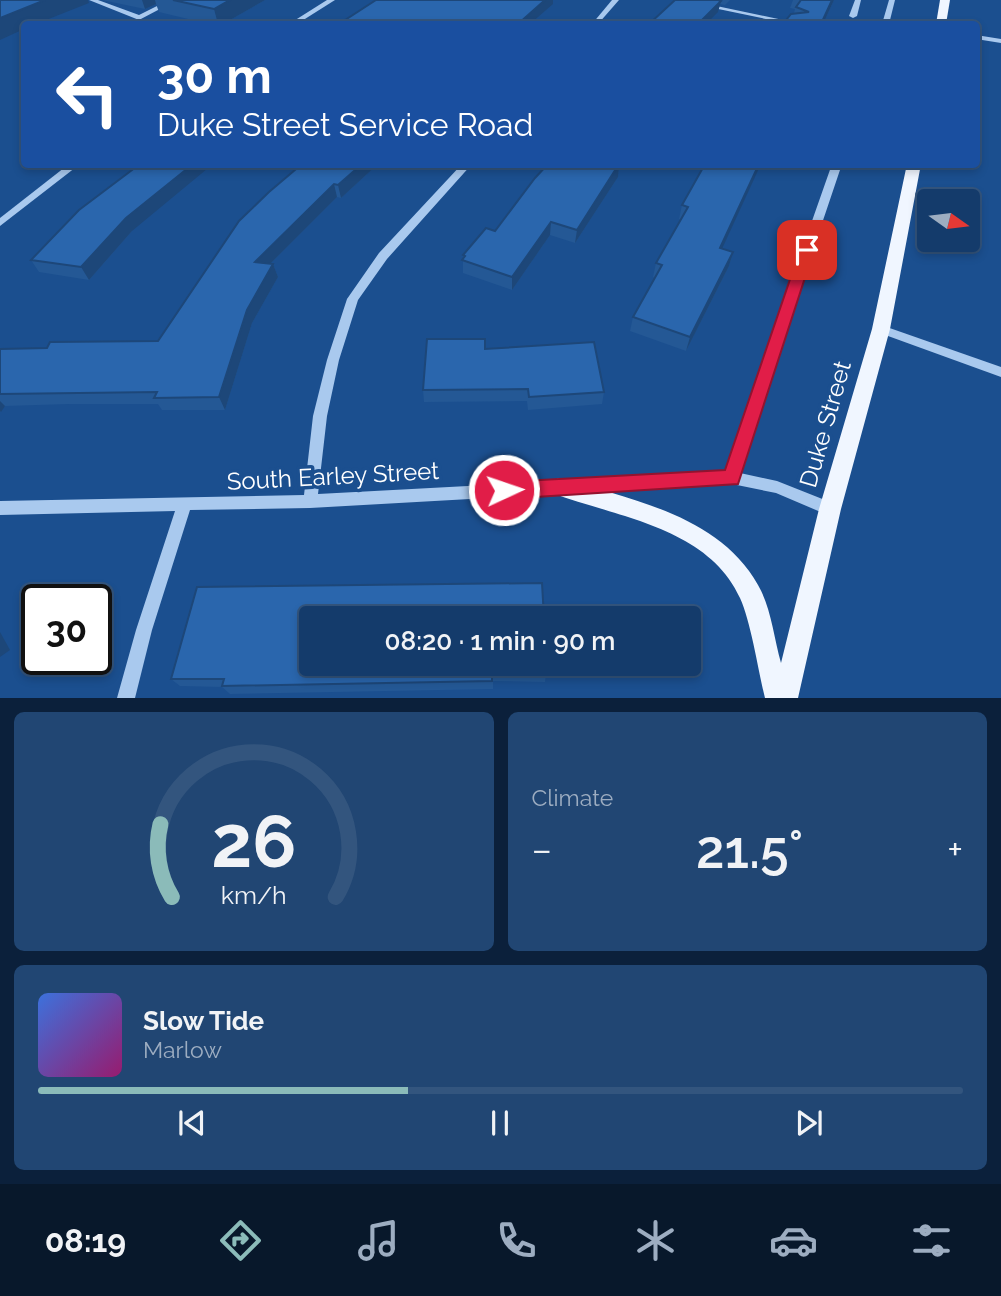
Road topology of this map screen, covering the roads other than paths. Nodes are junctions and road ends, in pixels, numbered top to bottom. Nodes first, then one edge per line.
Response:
1 (92, 0) edge
2 (174, 0) edge
3 (332, 0) edge
4 (616, 0) edge
5 (678, 0) edge
6 (858, 0) edge
7 (892, 0) edge
8 (945, 0) edge
9 (853, 16) dead end
10 (298, 21) edge
11 (598, 21) edge
12 (783, 21) edge
13 (885, 21) edge
14 (942, 21) edge
15 (980, 38) edge
16 (1001, 41) edge
17 (71, 168) edge
18 (464, 168) edge
19 (836, 168) edge
20 (913, 168) edge
21 (0, 223) edge
22 (881, 329) junction
23 (1001, 372) edge
24 (732, 478) junction
25 (559, 487) junction
26 (310, 501) junction
27 (184, 506) junction
28 (0, 508) edge
29 (830, 509) junction
30 (126, 698) edge
31 (778, 698) edge
32 (785, 698) edge

1 - 2 street
3 - 10 street
4 - 11 street
5 - 12 street
6 - 9 street
7 - 13 street
8 - 14 main road
15 - 16 street
17 - 21 street
18 - 26 street
19 - 24 street
20 - 22 main road, Duke Street
22 - 23 street
22 - 29 main road, Duke Street
24 - 25 street, South Earley Street
24 - 29 street, South Earley Street
25 - 26 street, South Earley Street
25 - 31 main road
26 - 27 street, South Earley Street
27 - 28 street, South Earley Street
27 - 30 street
29 - 32 main road, Duke Street

